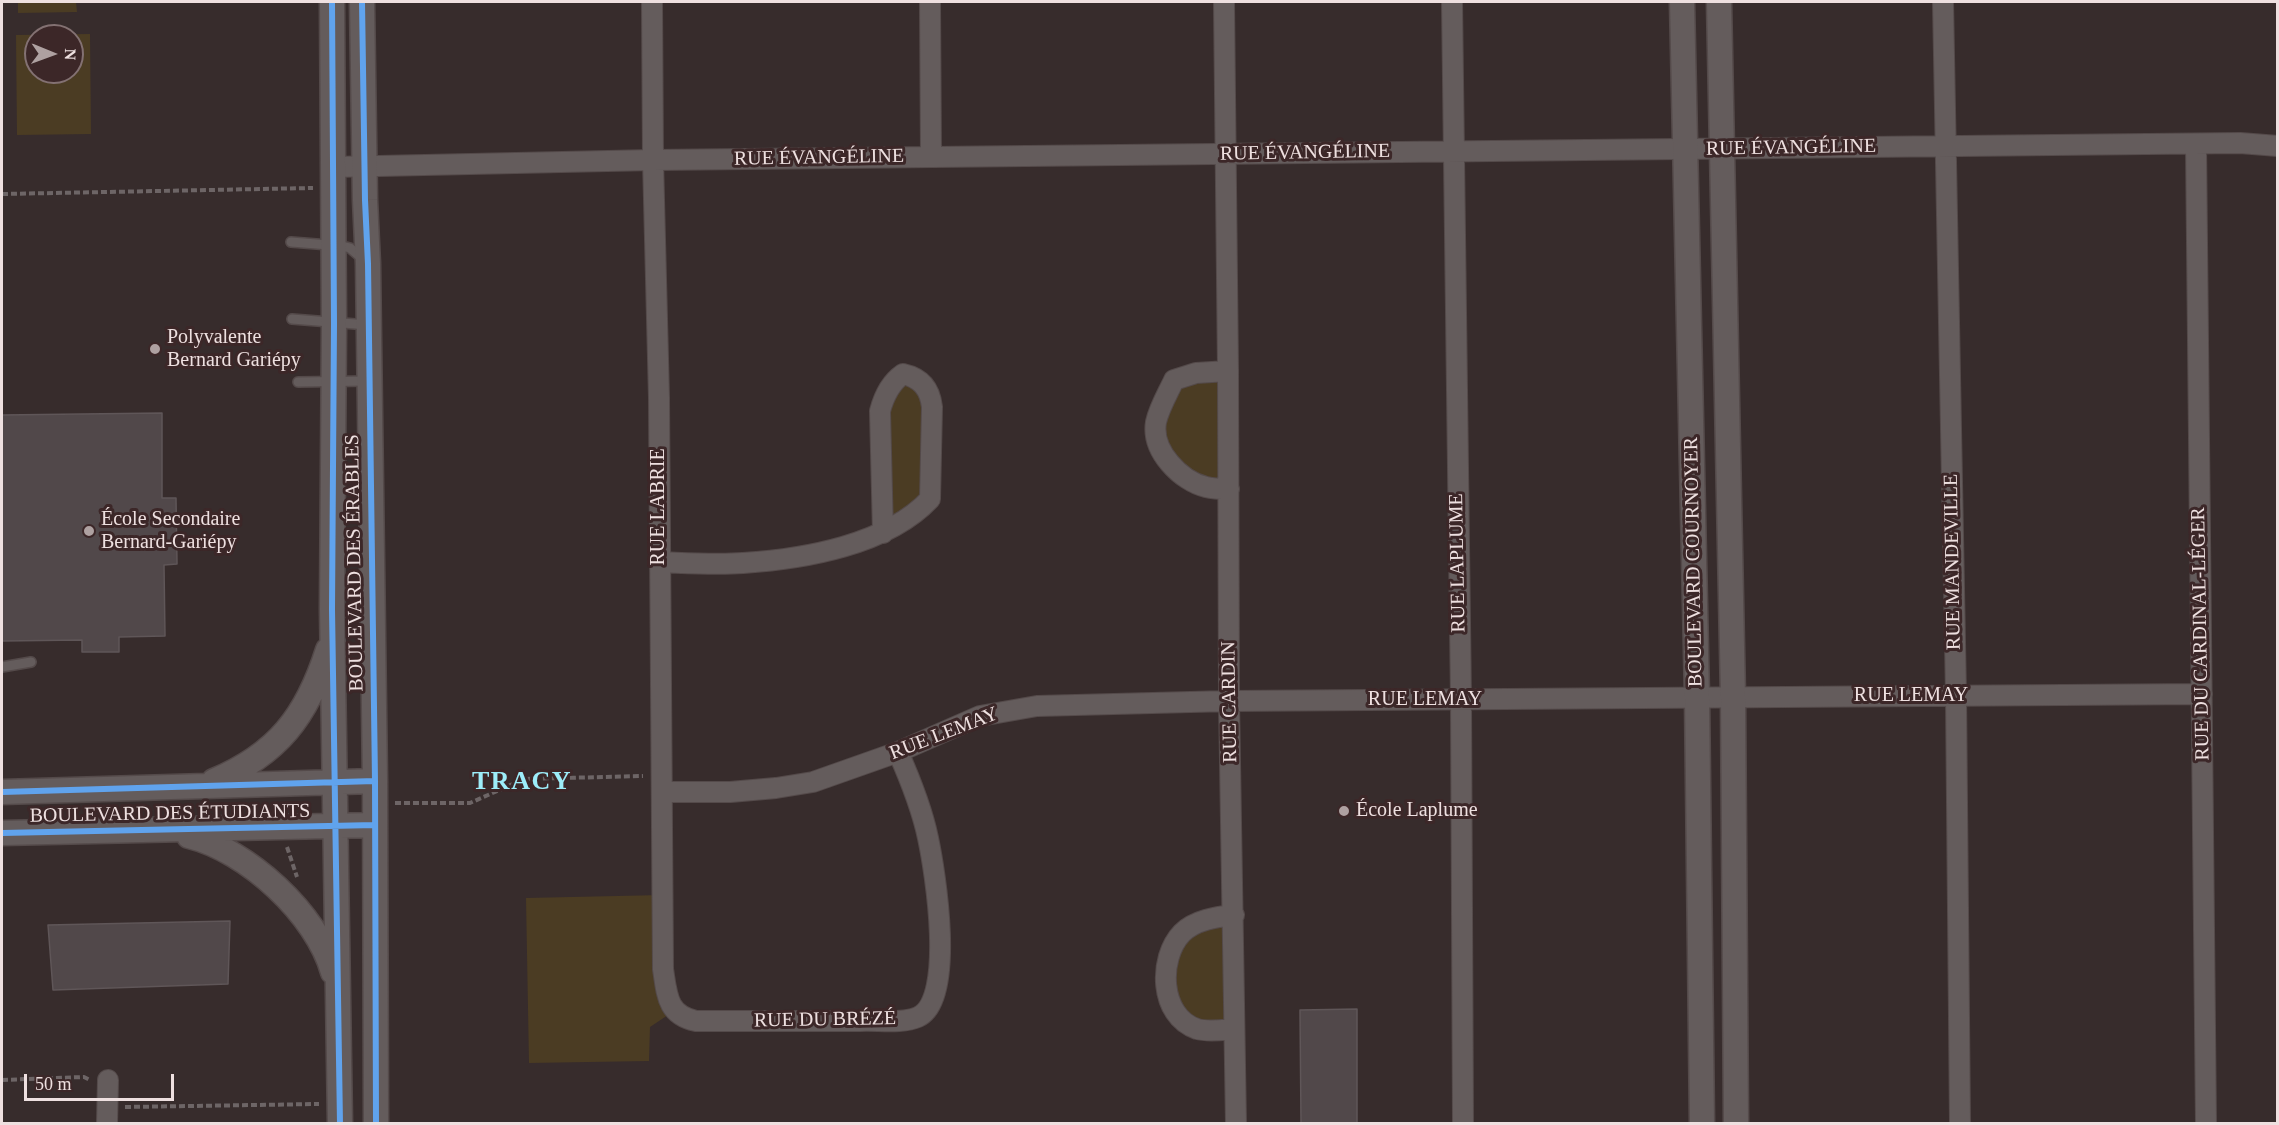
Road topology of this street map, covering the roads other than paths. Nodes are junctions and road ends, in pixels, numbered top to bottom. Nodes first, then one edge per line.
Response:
1 (332, 2) edge
2 (362, 2) edge
3 (652, 2) edge
4 (930, 2) edge
5 (1224, 2) edge
6 (1452, 2) edge
7 (1682, 2) edge
8 (1719, 2) edge
9 (1943, 2) edge
10 (2196, 144) junction
11 (1945, 146) junction
12 (2277, 146) edge
13 (1684, 149) junction
14 (1723, 149) junction
15 (1454, 151) junction
16 (1226, 154) junction
17 (931, 157) junction
18 (653, 160) junction
19 (364, 166) junction
20 (333, 167) junction
21 (291, 242) dead end
22 (334, 245) junction
23 (368, 264) junction
24 (292, 319) dead end
25 (334, 324) junction
26 (368, 325) junction
27 (1228, 371) junction
28 (368, 381) junction
29 (298, 382) dead end
30 (334, 382) junction
31 (1229, 489) junction
32 (883, 533) junction
33 (660, 562) junction
34 (332, 609) junction
35 (31, 662) dead end
36 (2, 667) edge
37 (2202, 694) junction
38 (1956, 695) junction
39 (1697, 697) junction
40 (1733, 697) junction
41 (1461, 700) junction
42 (1229, 701) junction
43 (898, 752) junction
44 (375, 781) junction
45 (336, 782) junction
46 (205, 785) junction
47 (2, 792) edge
48 (662, 792) junction
49 (375, 825) junction
50 (336, 827) junction
51 (170, 831) junction
52 (2, 833) edge
53 (1234, 915) junction
54 (338, 991) junction
55 (673, 1010) joint
56 (1234, 1029) junction
57 (99, 1080) road end
58 (107, 1124) edge
59 (340, 1124) edge
60 (376, 1124) edge
61 (1236, 1124) edge
62 (1463, 1124) edge
63 (1702, 1124) edge
64 (1736, 1124) edge
65 (1960, 1124) edge
66 (2206, 1124) edge

1 - 20 street, BOULEVARD DES ÉRABLES
2 - 19 street, BOULEVARD DES ÉRABLES
3 - 18 street, RUE LABRIE
4 - 17 street
5 - 16 street, RUE CARDIN
6 - 15 street, RUE LAPLUME
7 - 13 street, BOULEVARD COURNOYER
8 - 14 street, BOULEVARD COURNOYER
9 - 11 street, RUE MANDEVILLE
10 - 11 street, RUE ÉVANGÉLINE
10 - 12 street, RUE ÉVANGÉLINE
10 - 37 street, RUE DU CARDINAL-LÉGER
11 - 14 street, RUE ÉVANGÉLINE
11 - 38 street, RUE MANDEVILLE
13 - 14 street, RUE ÉVANGÉLINE
13 - 15 street, RUE ÉVANGÉLINE
13 - 39 street, BOULEVARD COURNOYER
14 - 40 street, BOULEVARD COURNOYER
15 - 16 street, RUE ÉVANGÉLINE
15 - 41 street, RUE LAPLUME
16 - 17 street, RUE ÉVANGÉLINE
16 - 27 street, RUE CARDIN
17 - 18 street, RUE ÉVANGÉLINE
18 - 19 street, RUE ÉVANGÉLINE
18 - 33 street, RUE LABRIE
19 - 20 street, RUE ÉVANGÉLINE
19 - 23 street, BOULEVARD DES ÉRABLES
20 - 22 street, BOULEVARD DES ÉRABLES
21 - 22 lane
22 - 23 lane
22 - 25 street, BOULEVARD DES ÉRABLES
23 - 26 street, BOULEVARD DES ÉRABLES
24 - 25 lane
25 - 26 lane
25 - 30 street, BOULEVARD DES ÉRABLES
26 - 28 street, BOULEVARD DES ÉRABLES
27 - 31 street, RUE CARDIN
27 - 31 street
28 - 30 lane
28 - 44 street, BOULEVARD DES ÉRABLES
29 - 30 lane
30 - 34 street, BOULEVARD DES ÉRABLES
31 - 42 street, RUE CARDIN
32 - 32 street
32 - 33 street
33 - 48 street, RUE LABRIE
34 - 45 street, BOULEVARD DES ÉRABLES
34 - 46 street
35 - 36 lane
37 - 38 street, RUE LEMAY
37 - 66 street, RUE DU CARDINAL-LÉGER
38 - 40 street, RUE LEMAY
38 - 65 street, RUE MANDEVILLE
39 - 40 street, RUE LEMAY
39 - 41 street, RUE LEMAY
39 - 63 street, BOULEVARD COURNOYER
40 - 64 street, BOULEVARD COURNOYER
41 - 42 street, RUE LEMAY
41 - 62 street, RUE LAPLUME
42 - 43 street, RUE LEMAY
42 - 53 street, RUE CARDIN
43 - 48 street, RUE LEMAY
43 - 55 street, RUE DU BRÉZÉ
44 - 45 street, BOULEVARD DES ÉTUDIANTS
44 - 49 street, BOULEVARD DES ÉRABLES
45 - 46 street, BOULEVARD DES ÉTUDIANTS
45 - 50 street, BOULEVARD DES ÉRABLES
46 - 47 street, BOULEVARD DES ÉTUDIANTS
48 - 55 street, RUE LABRIE
49 - 50 street, BOULEVARD DES ÉTUDIANTS
49 - 60 street, BOULEVARD DES ÉRABLES
50 - 51 street, BOULEVARD DES ÉTUDIANTS
50 - 54 street, BOULEVARD DES ÉRABLES
51 - 52 street, BOULEVARD DES ÉTUDIANTS
51 - 54 street
53 - 56 street, RUE CARDIN
53 - 56 street
54 - 59 street, BOULEVARD DES ÉRABLES
56 - 61 street, RUE CARDIN
57 - 58 street

